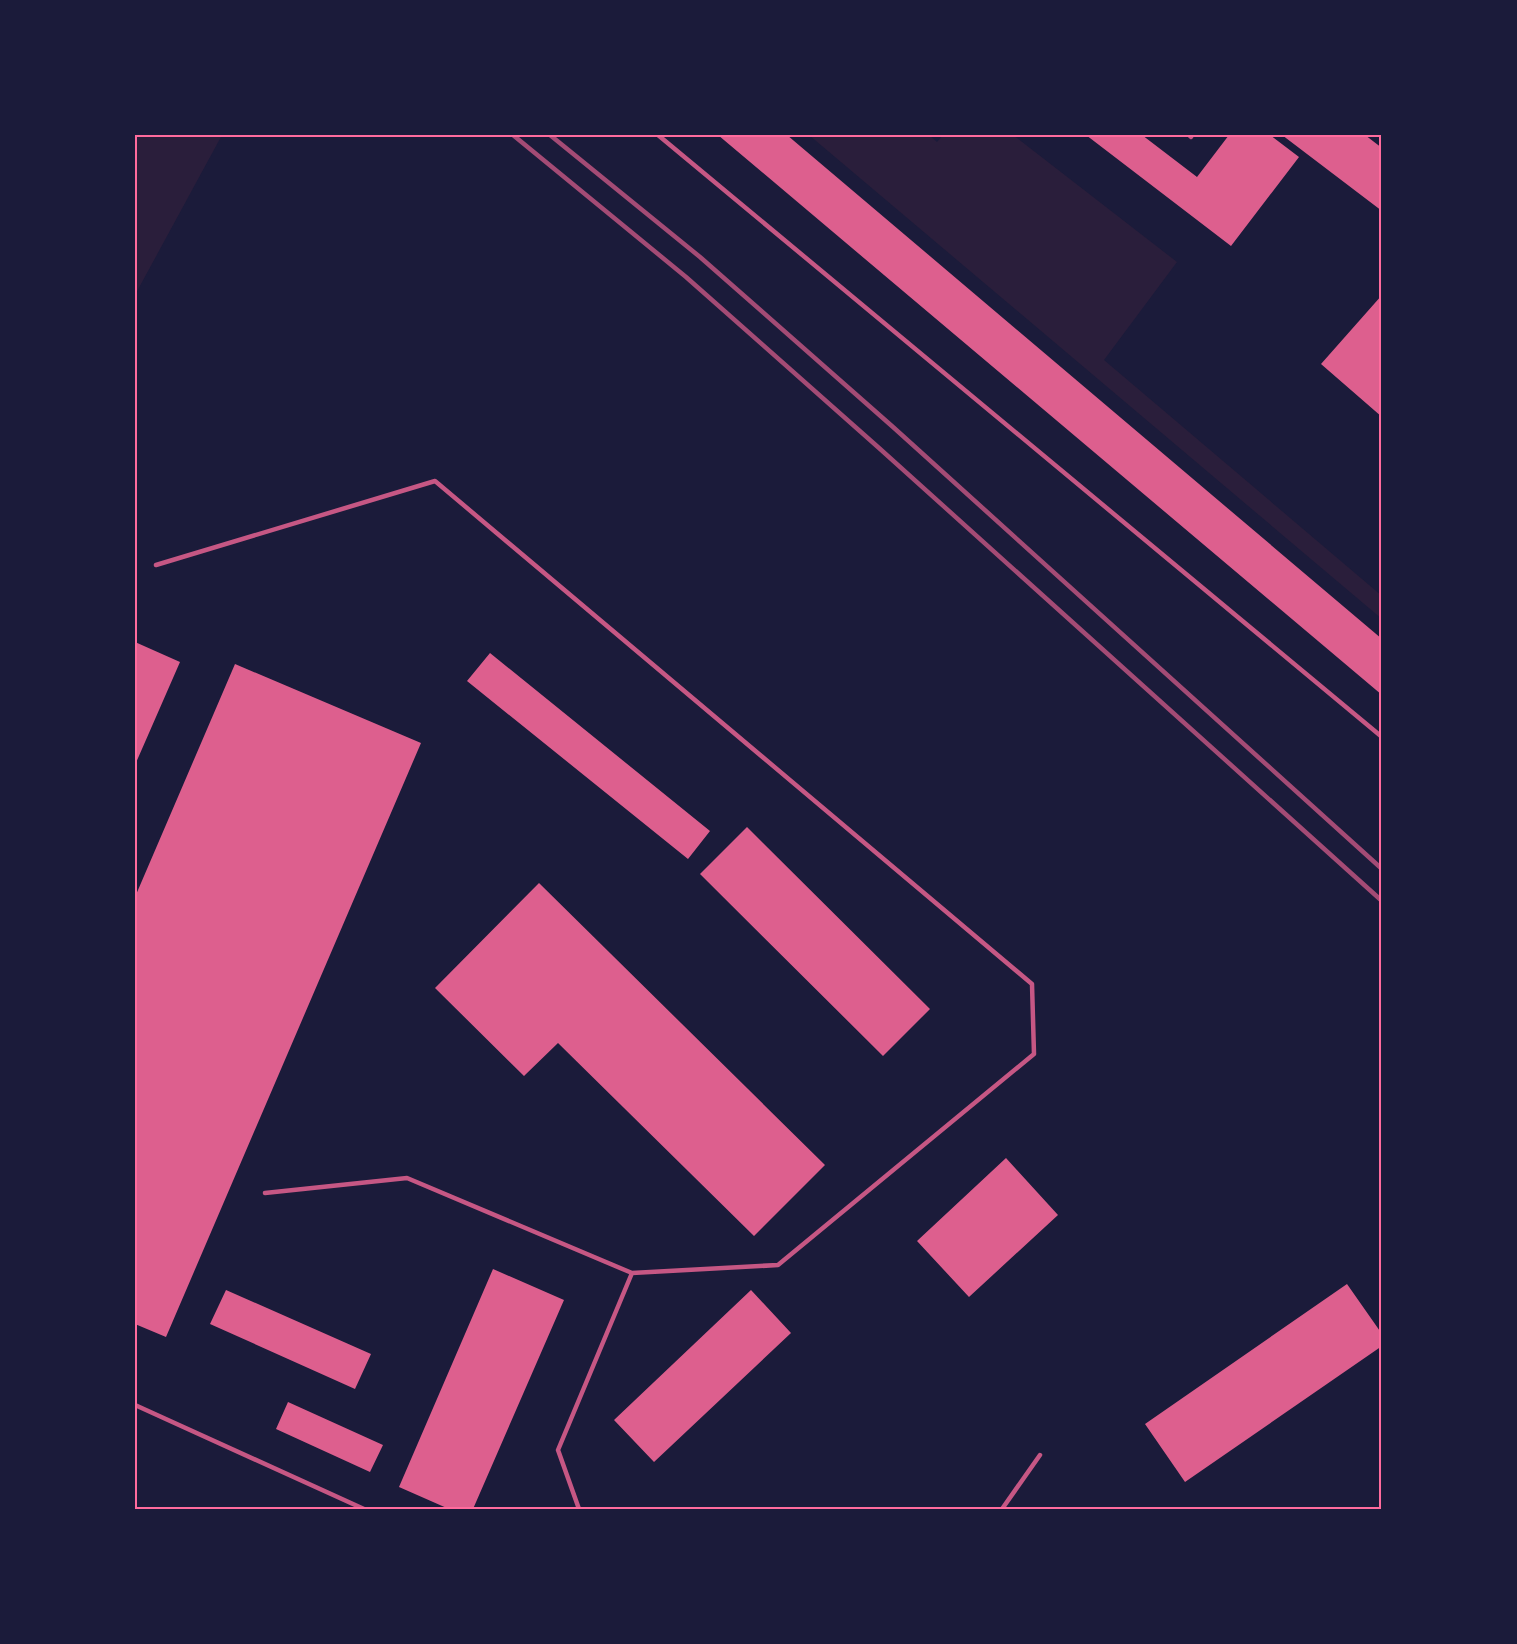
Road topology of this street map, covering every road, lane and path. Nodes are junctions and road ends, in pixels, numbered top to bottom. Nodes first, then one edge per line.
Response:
1 (658, 135) edge
2 (156, 565) dead end
3 (1382, 737) edge
4 (265, 1193) dead end
5 (632, 1273) junction
6 (135, 1405) edge
7 (1040, 1455) dead end
8 (364, 1509) edge
9 (579, 1509) edge
10 (1002, 1509) edge

1 - 3 lane
2 - 5 lane
4 - 5 lane
5 - 9 lane
6 - 8 lane
7 - 10 lane

